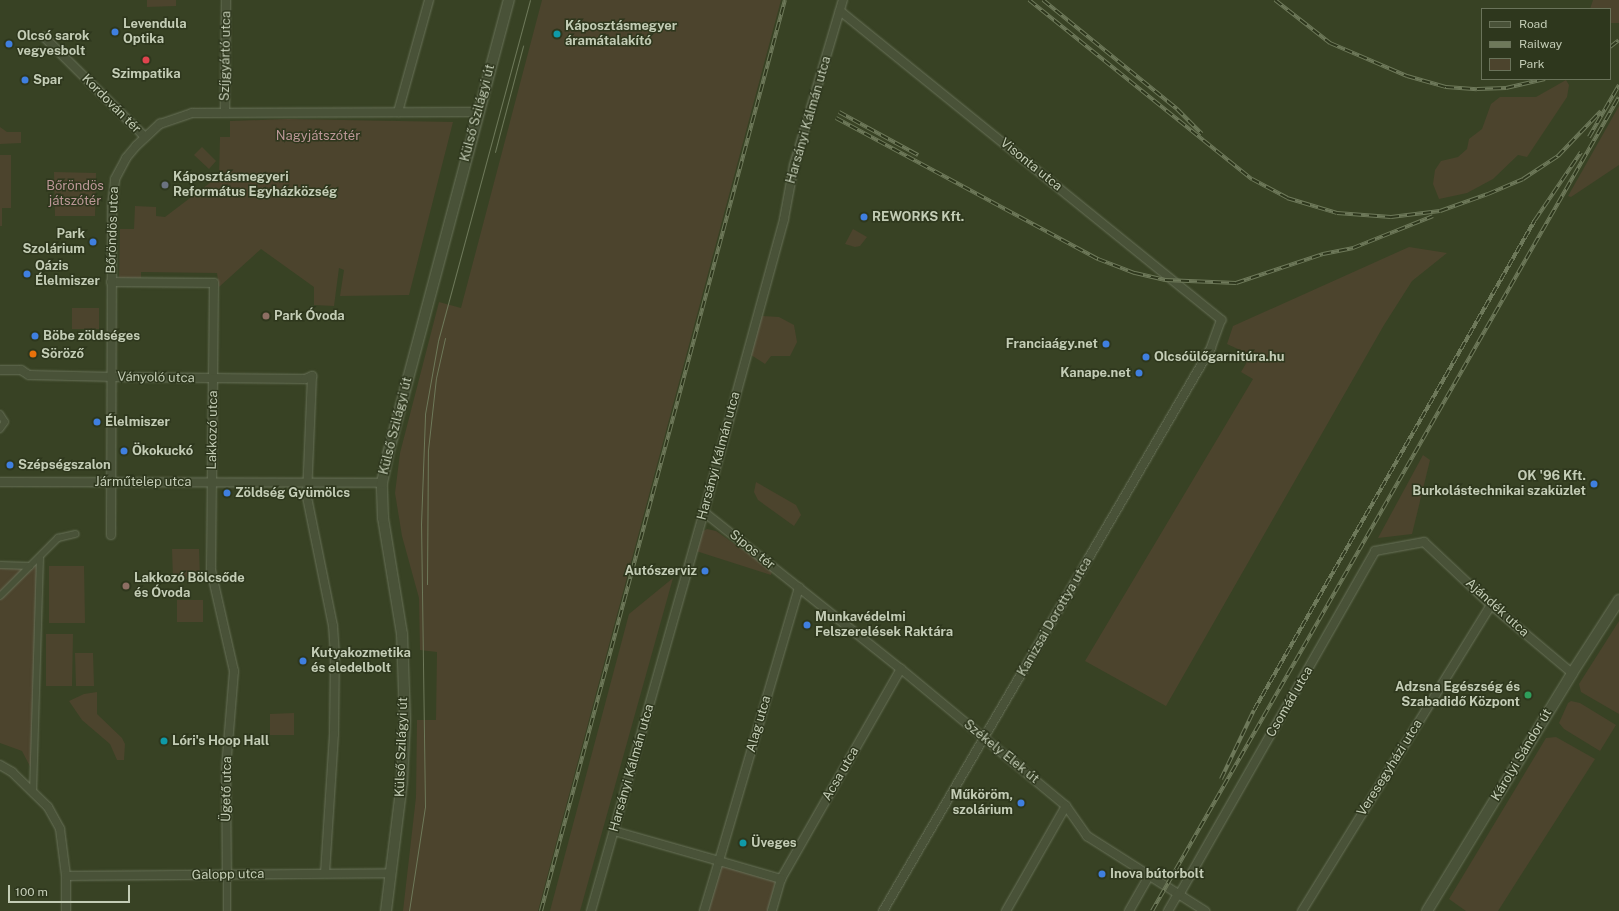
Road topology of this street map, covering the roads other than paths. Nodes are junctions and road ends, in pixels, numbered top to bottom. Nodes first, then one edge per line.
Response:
1 (226, 0) edge
2 (429, 0) edge
3 (509, 0) edge
4 (843, 0) edge
5 (840, 11) junction
6 (44, 37) dead end
7 (225, 112) junction
8 (398, 112) junction
9 (478, 112) junction
10 (145, 137) junction
11 (111, 282) junction
12 (1221, 320) joint
13 (0, 370) edge
14 (111, 377) junction
15 (214, 379) junction
16 (0, 414) edge
17 (0, 428) edge
18 (0, 482) edge
19 (111, 482) junction
20 (212, 483) junction
21 (308, 483) junction
22 (382, 483) junction
23 (704, 512) junction
24 (76, 534) dead end
25 (111, 535) dead end
26 (1424, 542) joint
27 (40, 558) junction
28 (0, 565) edge
29 (30, 566) junction
30 (799, 588) junction
31 (0, 596) edge
32 (1619, 600) edge
33 (1491, 605) junction
34 (901, 669) junction
35 (1572, 673) junction
36 (234, 679) joint
37 (984, 739) junction
38 (0, 766) edge
39 (33, 793) junction
40 (1066, 806) junction
41 (614, 831) junction
42 (719, 861) junction
43 (324, 873) junction
44 (391, 873) junction
45 (227, 875) junction
46 (66, 876) junction
47 (1149, 876) junction
48 (781, 880) junction
49 (1179, 894) junction
50 (66, 911) edge
51 (227, 911) edge
52 (386, 911) edge
53 (591, 911) edge
54 (704, 911) edge
55 (772, 911) edge
56 (883, 911) edge
57 (1006, 911) edge
58 (1129, 911) edge
59 (1168, 911) edge
60 (1205, 911) edge
61 (1302, 911) edge
62 (1427, 911) edge

1 - 7 street, Szíjgyártó utca
2 - 8 street
3 - 9 street, Külső Szilágyi út
4 - 5 street, Harsányi Kálmán utca
5 - 12 street, Visonta utca
5 - 23 street, Harsányi Kálmán utca
6 - 10 street, Kordován tér
7 - 8 street, Bőröndös utca
7 - 10 street, Bőröndös utca
8 - 9 street, Bőröndös utca
9 - 22 street, Külső Szilágyi út
10 - 11 street, Bőröndös utca
11 - 14 street, Bőröndös utca
11 - 15 street, Lakkozó utca
12 - 37 street, Kanizsai Dorottya utca
13 - 14 street, Ványoló utca
14 - 15 street, Ványoló utca
14 - 19 street, Bőröndös utca
15 - 20 street, Lakkozó utca
15 - 21 street, Ványoló utca
16 - 17 street
18 - 19 street, Járműtelep utca
19 - 20 street, Járműtelep utca
19 - 25 street, Bőröndös utca
20 - 21 street, Járműtelep utca
20 - 36 street, Lakkozó utca
21 - 22 street, Járműtelep utca
21 - 43 street
22 - 44 street, Külső Szilágyi út
23 - 30 street, Sipos tér
23 - 41 street, Harsányi Kálmán utca
24 - 27 street
26 - 33 street, Ajándék utca
26 - 49 street, Csomád utca
27 - 29 street
27 - 39 street
28 - 29 street
29 - 31 street
30 - 34 street, Székely Elek út
30 - 42 street, Alag utca
32 - 35 street, Károlyi Sándor út
33 - 35 street, Ajándék utca
33 - 61 street, Veresegyházi utca
34 - 37 street, Székely Elek út
34 - 48 street, Acsa utca
35 - 62 street, Károlyi Sándor út
36 - 45 street, Ügető utca
37 - 40 street, Székely Elek út
37 - 56 street, Kanizsai Dorottya utca
38 - 39 street
39 - 46 street
40 - 47 street, Székely Elek út
40 - 57 street
41 - 42 street
41 - 53 street, Harsányi Kálmán utca
42 - 48 street
42 - 54 street, Alag utca
43 - 44 street, Galopp utca
43 - 45 street, Galopp utca
44 - 52 street, Külső Szilágyi út
45 - 46 street, Galopp utca
45 - 51 street
46 - 50 street
47 - 49 street, Székely Elek út
47 - 58 street
48 - 55 street, Acsa utca
49 - 59 street, Csomád utca
49 - 60 street, Székely Elek út

